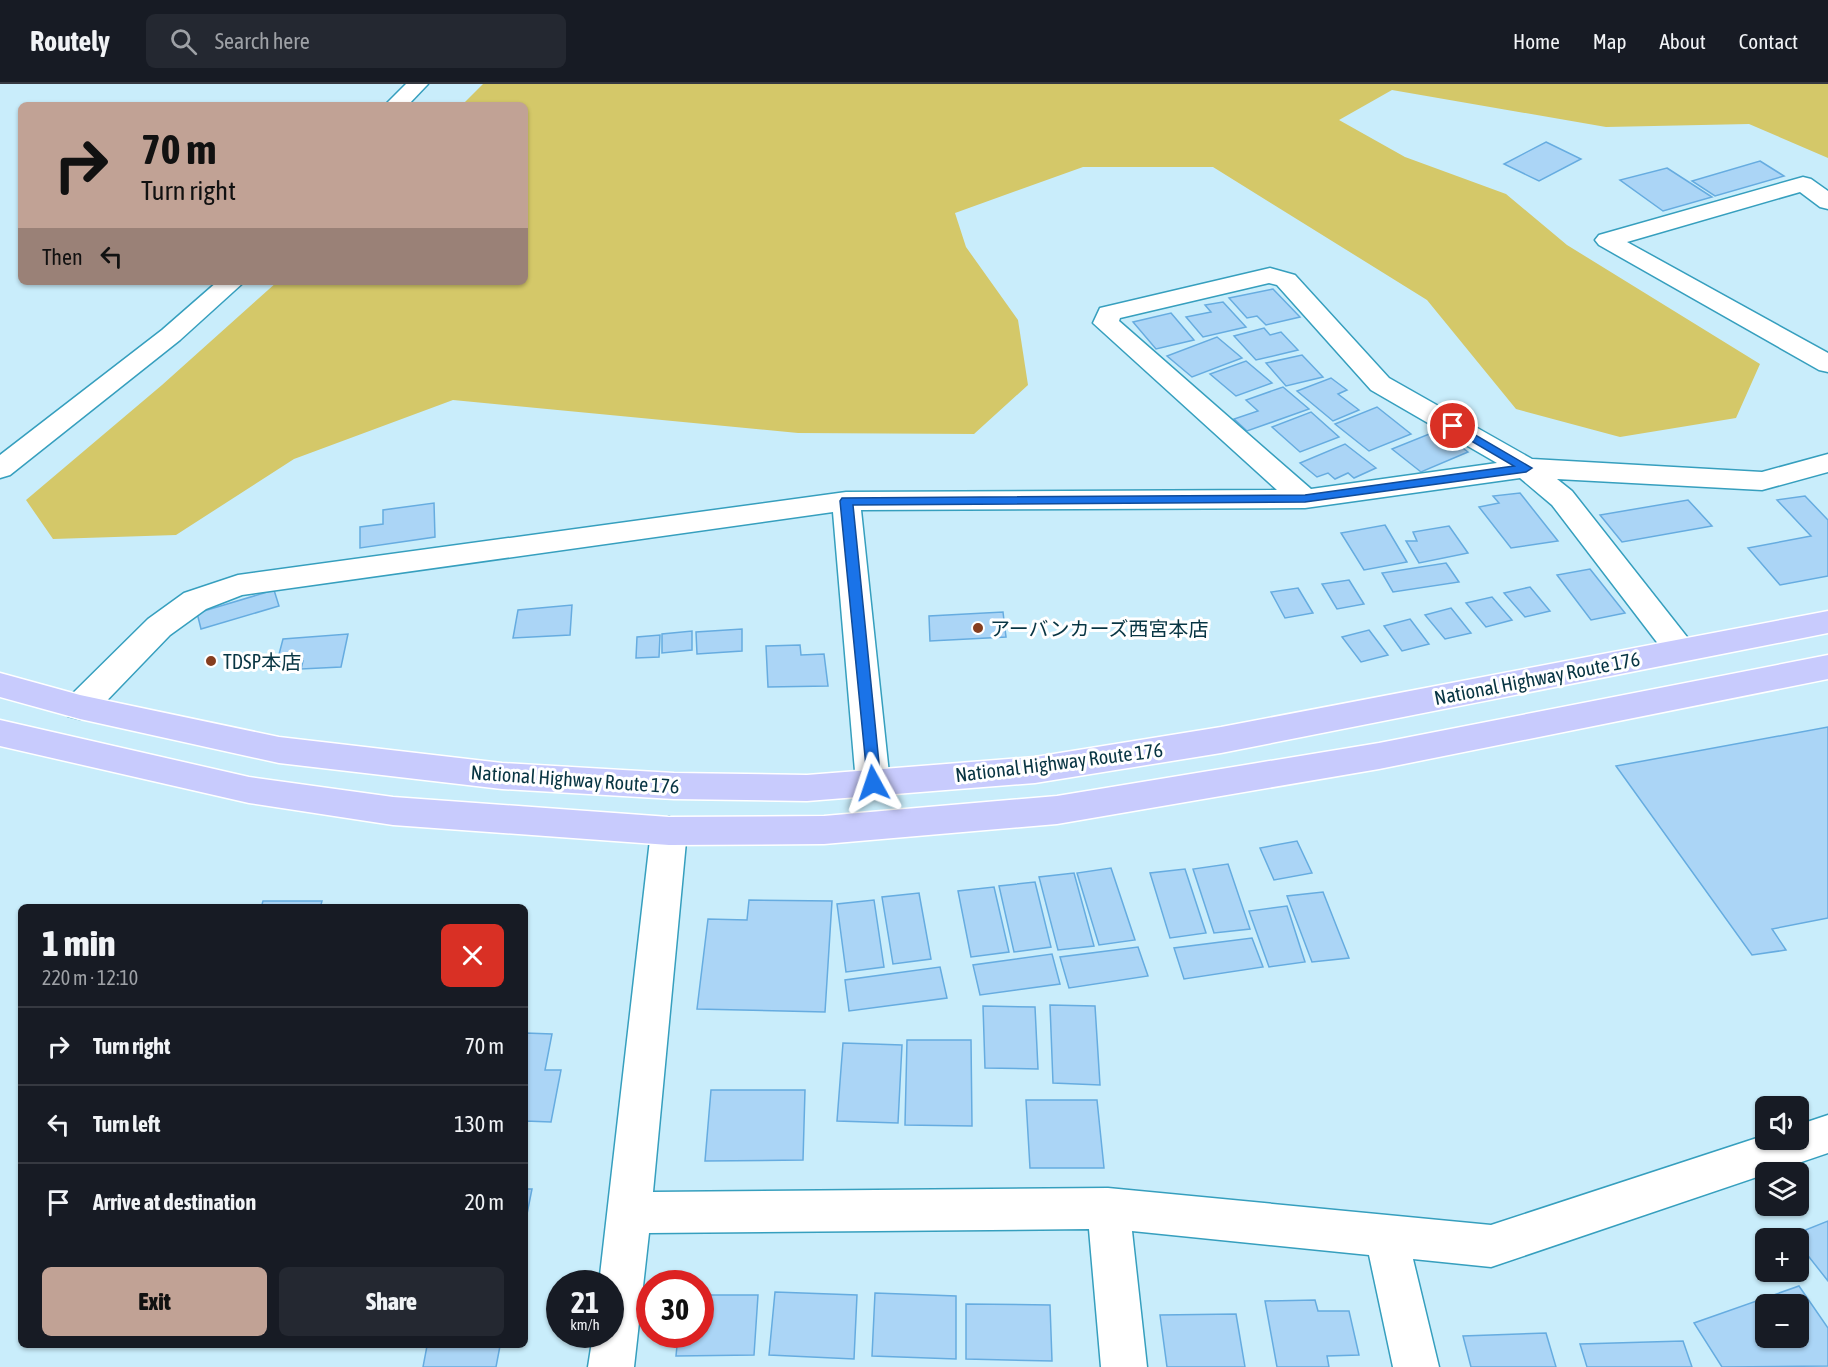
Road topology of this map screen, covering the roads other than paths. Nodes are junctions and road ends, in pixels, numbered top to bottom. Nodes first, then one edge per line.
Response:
1 (418, 84) edge
2 (399, 102) edge
3 (1828, 202) edge
4 (228, 285) edge
5 (1828, 364) edge
6 (1828, 463) edge
7 (1526, 468) junction
8 (0, 469) edge
9 (1305, 498) junction
10 (846, 501) junction
11 (1828, 622) edge
12 (1680, 650) junction
13 (1828, 667) edge
14 (0, 685) edge
15 (80, 707) junction
16 (0, 733) edge
17 (873, 783) junction
18 (669, 831) junction
19 (1828, 1134) edge
20 (1108, 1208) junction
21 (630, 1213) junction
22 (1386, 1236) junction
23 (611, 1367) edge
24 (1124, 1367) edge
25 (1416, 1367) edge

1 - 2 street
3 - 5 street
4 - 8 street
6 - 7 street
7 - 9 street
7 - 9 street
7 - 12 street
9 - 10 street
10 - 15 street
10 - 17 street
11 - 12 highway, National Highway Route 176
12 - 17 highway, National Highway Route 176
13 - 18 highway
14 - 15 highway, National Highway Route 176
15 - 17 highway, National Highway Route 176
16 - 18 highway
18 - 21 street
19 - 22 street
20 - 21 street
20 - 22 street
20 - 24 street
21 - 23 street
22 - 25 street

